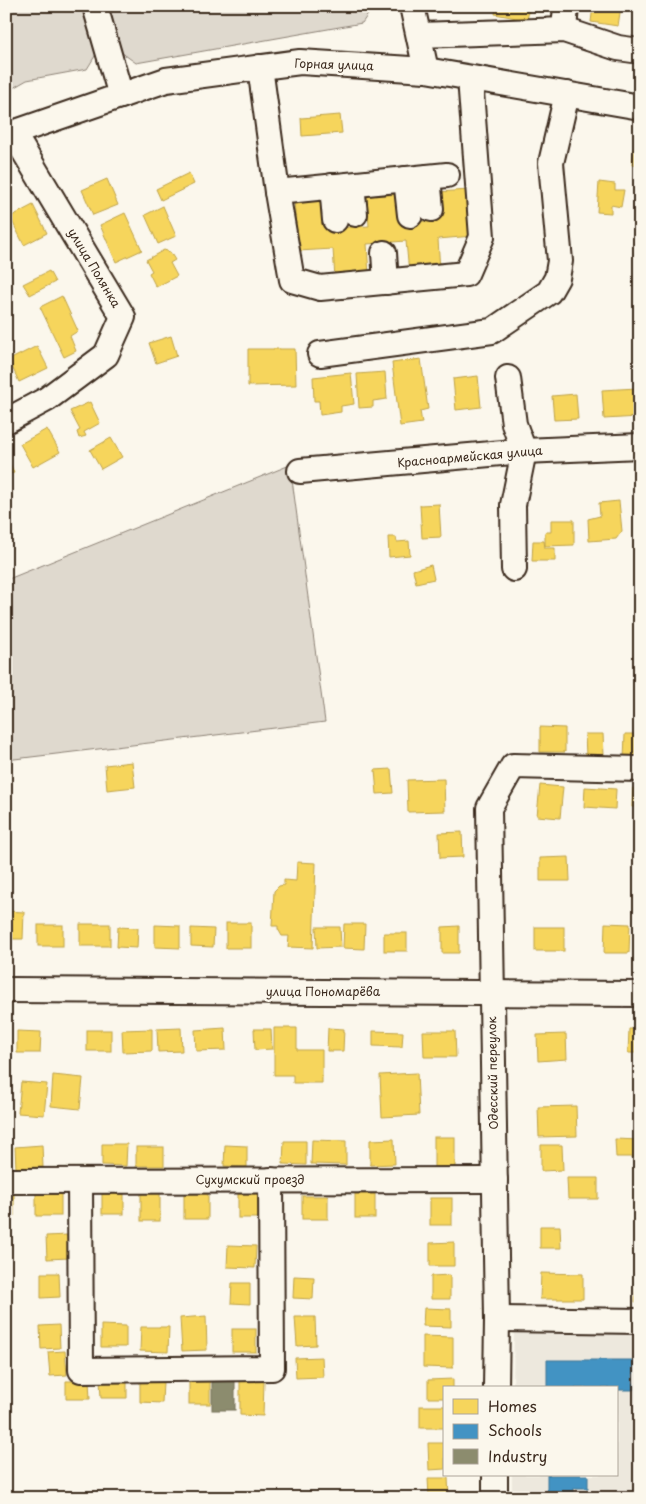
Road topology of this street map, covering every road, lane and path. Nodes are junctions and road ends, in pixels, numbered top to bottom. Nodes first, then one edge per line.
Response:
1 (95, 6) edge
2 (412, 6) edge
3 (566, 6) edge
4 (564, 30) junction
5 (419, 35) junction
6 (640, 51) edge
7 (260, 68) junction
8 (426, 70) junction
9 (470, 78) junction
10 (567, 94) junction
11 (121, 96) junction
12 (640, 107) edge
13 (10, 135) edge
14 (342, 186) junction
15 (277, 192) junction
16 (421, 212) dead end
17 (345, 217) dead end
18 (384, 253) dead end
19 (386, 282) junction
20 (320, 354) dead end
21 (508, 378) dead end
22 (6, 421) edge
23 (640, 446) edge
24 (524, 451) junction
25 (300, 471) dead end
26 (514, 568) dead end
27 (640, 769) edge
28 (6, 990) edge
29 (491, 993) junction
30 (640, 994) edge
31 (271, 1180) junction
32 (495, 1180) junction
33 (6, 1181) edge
34 (80, 1181) junction
35 (497, 1319) junction
36 (640, 1321) edge
37 (496, 1386) edge
38 (495, 1476) edge
39 (495, 1498) edge

1 - 11 street
2 - 5 street
3 - 4 street
4 - 5 street
4 - 6 street
5 - 8 street
7 - 8 street, Горная улица
7 - 11 street, Горная улица
7 - 15 street
8 - 9 street, Горная улица
9 - 10 street, Горная улица
9 - 19 street
10 - 12 street, Горная улица
10 - 20 street
11 - 13 street, Горная улица
13 - 22 street, улица Полянка
14 - 15 street
14 - 16 street
14 - 17 street
15 - 19 street
18 - 19 street
21 - 24 street
23 - 24 street, Красноармейская улица
24 - 25 street, Красноармейская улица
24 - 26 street
27 - 29 street, Одесский переулок
28 - 29 street, улица Пономарёва
29 - 30 street, улица Пономарёва
29 - 32 street, Одесский переулок
31 - 32 street, Сухумский проезд
31 - 34 street, Сухумский проезд
31 - 34 street
32 - 35 street, Одесский переулок
33 - 34 street, Сухумский проезд
35 - 36 street
35 - 37 street, Одесский переулок
38 - 39 street

